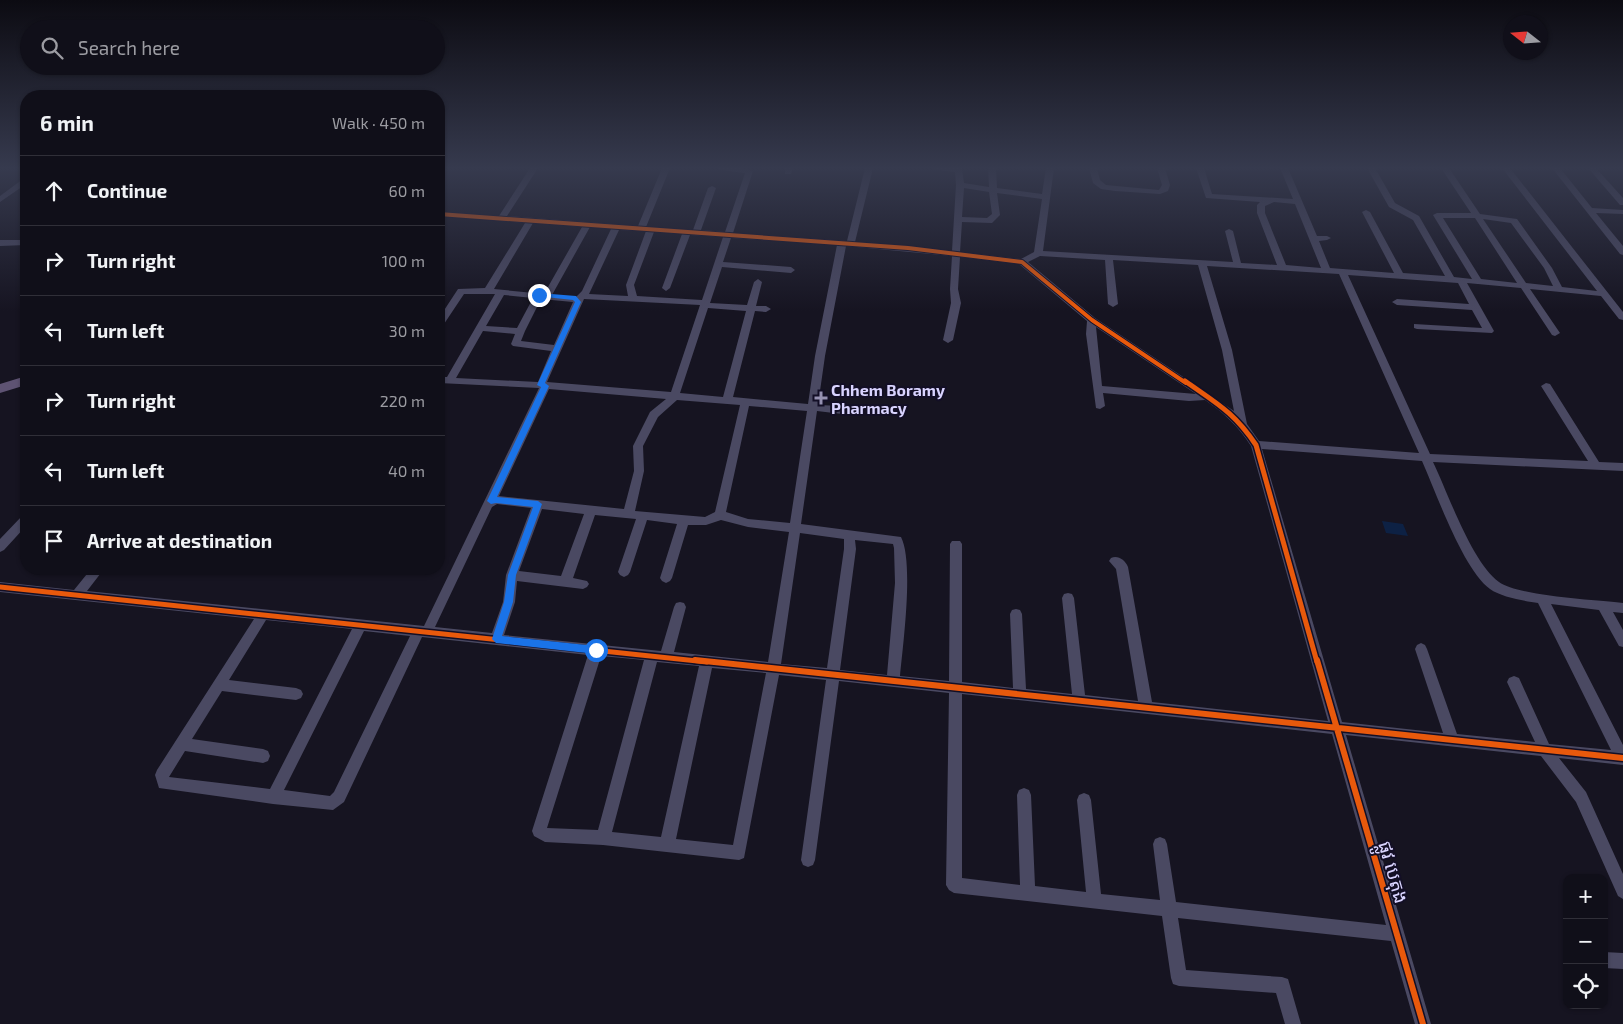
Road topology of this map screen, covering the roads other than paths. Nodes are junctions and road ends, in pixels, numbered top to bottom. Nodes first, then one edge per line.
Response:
1 (467, 216) edge
2 (646, 216) edge
3 (699, 216) edge
4 (734, 216) edge
5 (854, 216) edge
6 (959, 216) edge
7 (995, 216) edge
8 (1043, 216) edge
9 (1263, 216) edge
10 (1304, 216) edge
11 (1368, 216) edge
12 (1412, 216) edge
13 (1437, 216) edge
14 (1468, 216) edge
15 (1477, 216) junction
16 (1543, 216) edge
17 (1595, 216) edge
18 (502, 218) joint
19 (959, 219) junction
20 (531, 220) junction
21 (587, 225) junction
22 (1307, 225) junction
23 (1320, 226) dead end
24 (616, 227) junction
25 (641, 229) junction
26 (651, 229) junction
27 (1229, 231) dead end
28 (692, 232) junction
29 (728, 234) junction
30 (1327, 238) dead end
31 (1313, 239) junction
32 (20, 242) edge
33 (846, 243) junction
34 (2, 244) edge
35 (1623, 252) edge
36 (957, 253) junction
37 (1038, 253) junction
38 (1110, 258) junction
39 (1022, 262) junction
40 (718, 264) junction
41 (1202, 264) junction
42 (1238, 266) junction
43 (1283, 269) junction
44 (790, 270) dead end
45 (1327, 272) junction
46 (1342, 272) junction
47 (1401, 277) junction
48 (1456, 281) junction
49 (758, 282) dead end
50 (1479, 282) junction
51 (1521, 285) junction
52 (666, 288) dead end
53 (1559, 288) junction
54 (488, 291) junction
55 (500, 292) junction
56 (1604, 294) junction
57 (543, 295) junction
58 (580, 298) junction
59 (634, 299) junction
60 (1397, 302) dead end
61 (705, 304) junction
62 (1113, 304) dead end
63 (1475, 307) junction
64 (749, 309) junction
65 (766, 310) dead end
66 (445, 316) edge
67 (1623, 317) edge
68 (1092, 320) junction
69 (1417, 326) dead end
70 (480, 328) junction
71 (520, 331) junction
72 (1554, 333) dead end
73 (948, 340) dead end
74 (557, 348) junction
75 (445, 380) edge
76 (450, 380) junction
77 (20, 382) edge
78 (543, 385) junction
79 (1546, 386) dead end
80 (0, 389) edge
81 (1098, 389) junction
82 (1206, 396) junction
83 (674, 397) junction
84 (727, 401) junction
85 (745, 403) junction
86 (1100, 406) dead end
87 (814, 407) junction
88 (842, 410) dead end
89 (1242, 424) junction
90 (1256, 445) junction
91 (1428, 458) junction
92 (1596, 466) junction
93 (1623, 467) edge
94 (491, 501) junction
95 (538, 504) junction
96 (591, 510) junction
97 (629, 514) junction
98 (720, 515) junction
99 (643, 516) junction
100 (684, 520) junction
101 (20, 527) edge
102 (795, 528) junction
103 (849, 535) junction
104 (956, 544) dead end
105 (0, 547) edge
106 (1116, 561) dead end
107 (624, 572) dead end
108 (93, 575) edge
109 (512, 575) junction
110 (666, 578) dead end
111 (565, 582) junction
112 (584, 584) dead end
113 (0, 587) edge
114 (76, 595) junction
115 (1068, 598) dead end
116 (1542, 599) junction
117 (1603, 606) junction
118 (680, 607) dead end
119 (1623, 608) edge
120 (1016, 614) dead end
121 (262, 615) junction
122 (361, 625) junction
123 (423, 632) junction
124 (496, 639) junction
125 (1623, 642) edge
126 (1420, 649) dead end
127 (596, 650) junction
128 (659, 656) junction
129 (707, 661) junction
130 (774, 668) junction
131 (833, 675) junction
132 (893, 681) junction
133 (1514, 682) dead end
134 (219, 685) junction
135 (955, 688) junction
136 (296, 694) dead end
137 (1020, 694) junction
138 (1079, 699) junction
139 (1146, 706) junction
140 (1337, 728) junction
141 (1452, 740) junction
142 (181, 744) junction
143 (1546, 750) junction
144 (263, 756) dead end
145 (1622, 758) edge
146 (1024, 795) dead end
147 (273, 797) junction
148 (1084, 800) dead end
149 (603, 838) junction
150 (1160, 844) dead end
151 (667, 845) junction
152 (808, 860) dead end
153 (1623, 892) edge
154 (1028, 893) junction
155 (1094, 900) junction
156 (1168, 909) junction
157 (1396, 934) junction
158 (1608, 960) edge
159 (1623, 960) edge
160 (1293, 1024) edge
161 (1423, 1024) edge

1 - 18 street
2 - 25 street
3 - 28 street
4 - 29 street
5 - 33 street
6 - 19 street
7 - 19 street
8 - 37 street
9 - 43 street
10 - 22 street
11 - 47 street
12 - 48 street
13 - 50 street
14 - 15 street
15 - 51 street
15 - 53 street
16 - 56 street
17 - 35 street
18 - 20 street
19 - 36 street
20 - 21 street
20 - 54 street
21 - 24 street
21 - 57 street
22 - 23 street
22 - 31 street
24 - 25 street
24 - 58 street
25 - 26 street
26 - 28 street
26 - 59 street
27 - 42 street
28 - 29 street
28 - 52 street
29 - 33 street
29 - 40 street
30 - 31 street
31 - 45 street
32 - 34 street
33 - 36 street
33 - 87 street
36 - 39 street
36 - 73 street
37 - 38 street
37 - 39 street
38 - 41 street
38 - 62 street
39 - 68 street
40 - 44 street
40 - 61 street
41 - 42 street
41 - 89 street
42 - 43 street
43 - 45 street
45 - 46 street
46 - 47 street
46 - 91 street
47 - 48 street
48 - 50 street
48 - 63 street
49 - 64 street
50 - 51 street
51 - 53 street
51 - 72 street
53 - 56 street
54 - 55 street
54 - 66 street
55 - 57 street
55 - 70 street
56 - 67 street
57 - 58 street
57 - 71 street
58 - 59 street
58 - 74 street
59 - 61 street
60 - 63 street
61 - 64 street
61 - 83 street
63 - 69 street
64 - 65 street
64 - 84 street
68 - 81 street
68 - 82 street
70 - 71 street
70 - 76 street
71 - 74 street
74 - 78 street
75 - 76 street
76 - 78 street
77 - 80 main road
78 - 83 street
78 - 94 street
79 - 92 street
81 - 82 street
81 - 86 street
82 - 89 street
83 - 84 street
83 - 97 street
84 - 85 street
85 - 87 street
85 - 98 street
87 - 88 street
87 - 102 street
89 - 90 street, ផ្លូវ បេតុង
90 - 91 street
90 - 140 street, ផ្លូវ បេតុង
91 - 92 street
91 - 116 street
92 - 93 street
94 - 95 street
94 - 123 street
95 - 96 street
95 - 109 street
96 - 97 street
96 - 111 street
97 - 99 street
98 - 100 street
98 - 102 street
99 - 100 street
99 - 107 street
100 - 110 street
101 - 105 street
102 - 103 street
102 - 130 street
103 - 131 street
103 - 132 street
104 - 135 street
106 - 139 street
108 - 114 street
109 - 111 street
109 - 124 street
111 - 112 street
113 - 114 street
114 - 121 street
115 - 138 street
116 - 117 street
116 - 145 street
117 - 119 street
117 - 125 street
118 - 128 street
120 - 137 street
121 - 122 street
121 - 134 street
122 - 123 street
122 - 147 street
123 - 124 street
123 - 147 street
124 - 127 street
126 - 141 street
127 - 128 street
127 - 149 street
128 - 129 street
128 - 149 street
129 - 130 street
129 - 151 street
130 - 131 street
130 - 151 street
131 - 132 street
131 - 152 street
132 - 135 street
133 - 143 street
134 - 136 street
134 - 142 street
135 - 137 street
135 - 154 street
137 - 138 street
138 - 139 street
139 - 140 street
140 - 141 street
140 - 157 street, ផ្លូវ បេតុង
141 - 143 street
142 - 144 street
142 - 147 street
143 - 145 street
143 - 153 street
146 - 154 street
148 - 155 street
149 - 151 street
150 - 156 street
154 - 155 street
155 - 156 street
156 - 157 street
156 - 160 street
157 - 161 street, ផ្លូវ បេតុង
158 - 159 street

